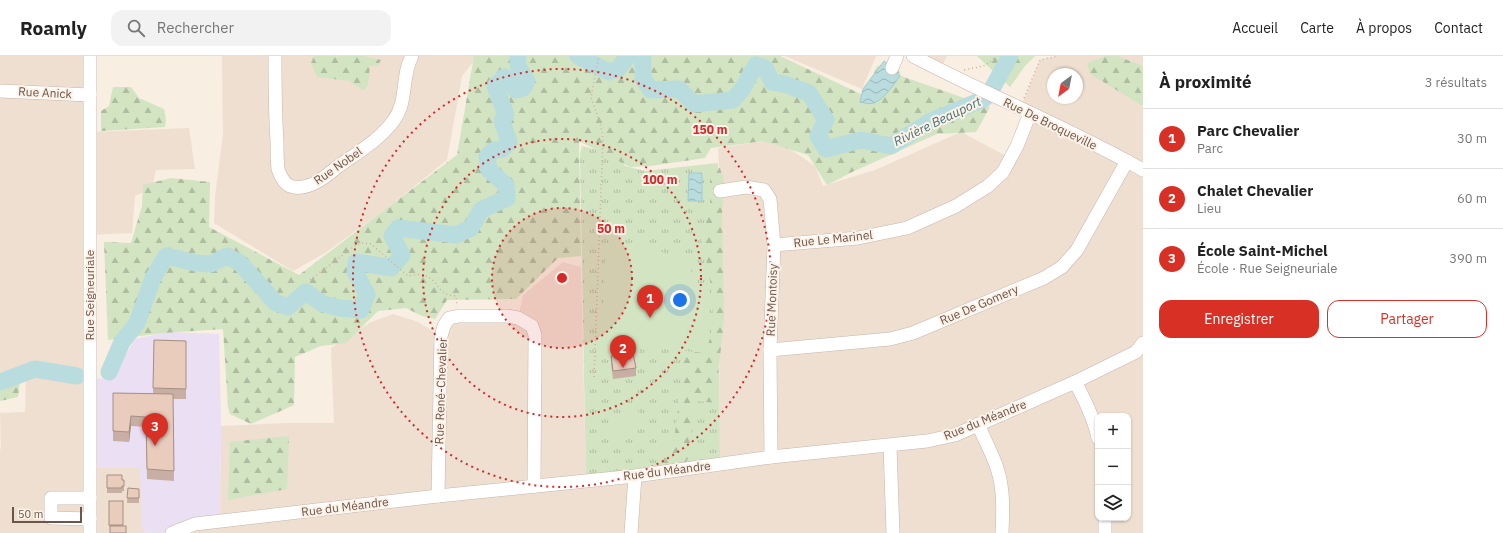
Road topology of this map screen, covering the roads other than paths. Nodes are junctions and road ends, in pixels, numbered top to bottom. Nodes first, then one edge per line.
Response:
1 (90, 56) edge
2 (275, 56) edge
3 (412, 56) edge
4 (913, 56) edge
5 (0, 91) edge
6 (90, 95) junction
7 (1025, 111) junction
8 (1127, 161) junction
9 (1143, 170) edge
10 (720, 191) dead end
11 (774, 245) junction
12 (1143, 343) edge
13 (770, 350) junction
14 (1075, 382) junction
15 (978, 424) junction
16 (1095, 425) edge
17 (890, 446) junction
18 (771, 457) junction
19 (635, 476) junction
20 (534, 486) junction
21 (438, 496) junction
22 (90, 498) junction
23 (90, 519) junction
24 (1105, 521) edge
25 (90, 533) edge
26 (172, 533) edge
27 (632, 533) edge
28 (893, 533) edge
29 (1002, 533) edge
30 (1105, 533) edge

1 - 6 street, Rue Seigneuriale
2 - 3 street, Rue Nobel
4 - 7 street, Rue De Broqueville
5 - 6 street, Rue Anick
6 - 22 street, Rue Seigneuriale
7 - 8 street, Rue De Broqueville
7 - 11 street, Rue Le Marinel
8 - 9 street, Rue De Broqueville
8 - 13 street, Rue De Gomery
10 - 11 street, Rue Montoisy
11 - 13 street, Rue Montoisy
12 - 14 street, Rue du Méandre
13 - 18 street, Rue Montoisy
14 - 15 street, Rue du Méandre
14 - 16 street
15 - 17 street, Rue du Méandre
15 - 29 street
17 - 18 street, Rue du Méandre
17 - 28 street
18 - 19 street, Rue du Méandre
19 - 20 street, Rue du Méandre
19 - 27 street
20 - 21 street, Rue du Méandre
20 - 21 street, Rue René-Chevalier
21 - 26 street, Rue du Méandre
22 - 23 street, Rue Seigneuriale
22 - 23 street
23 - 25 street, Rue Seigneuriale
24 - 30 street

